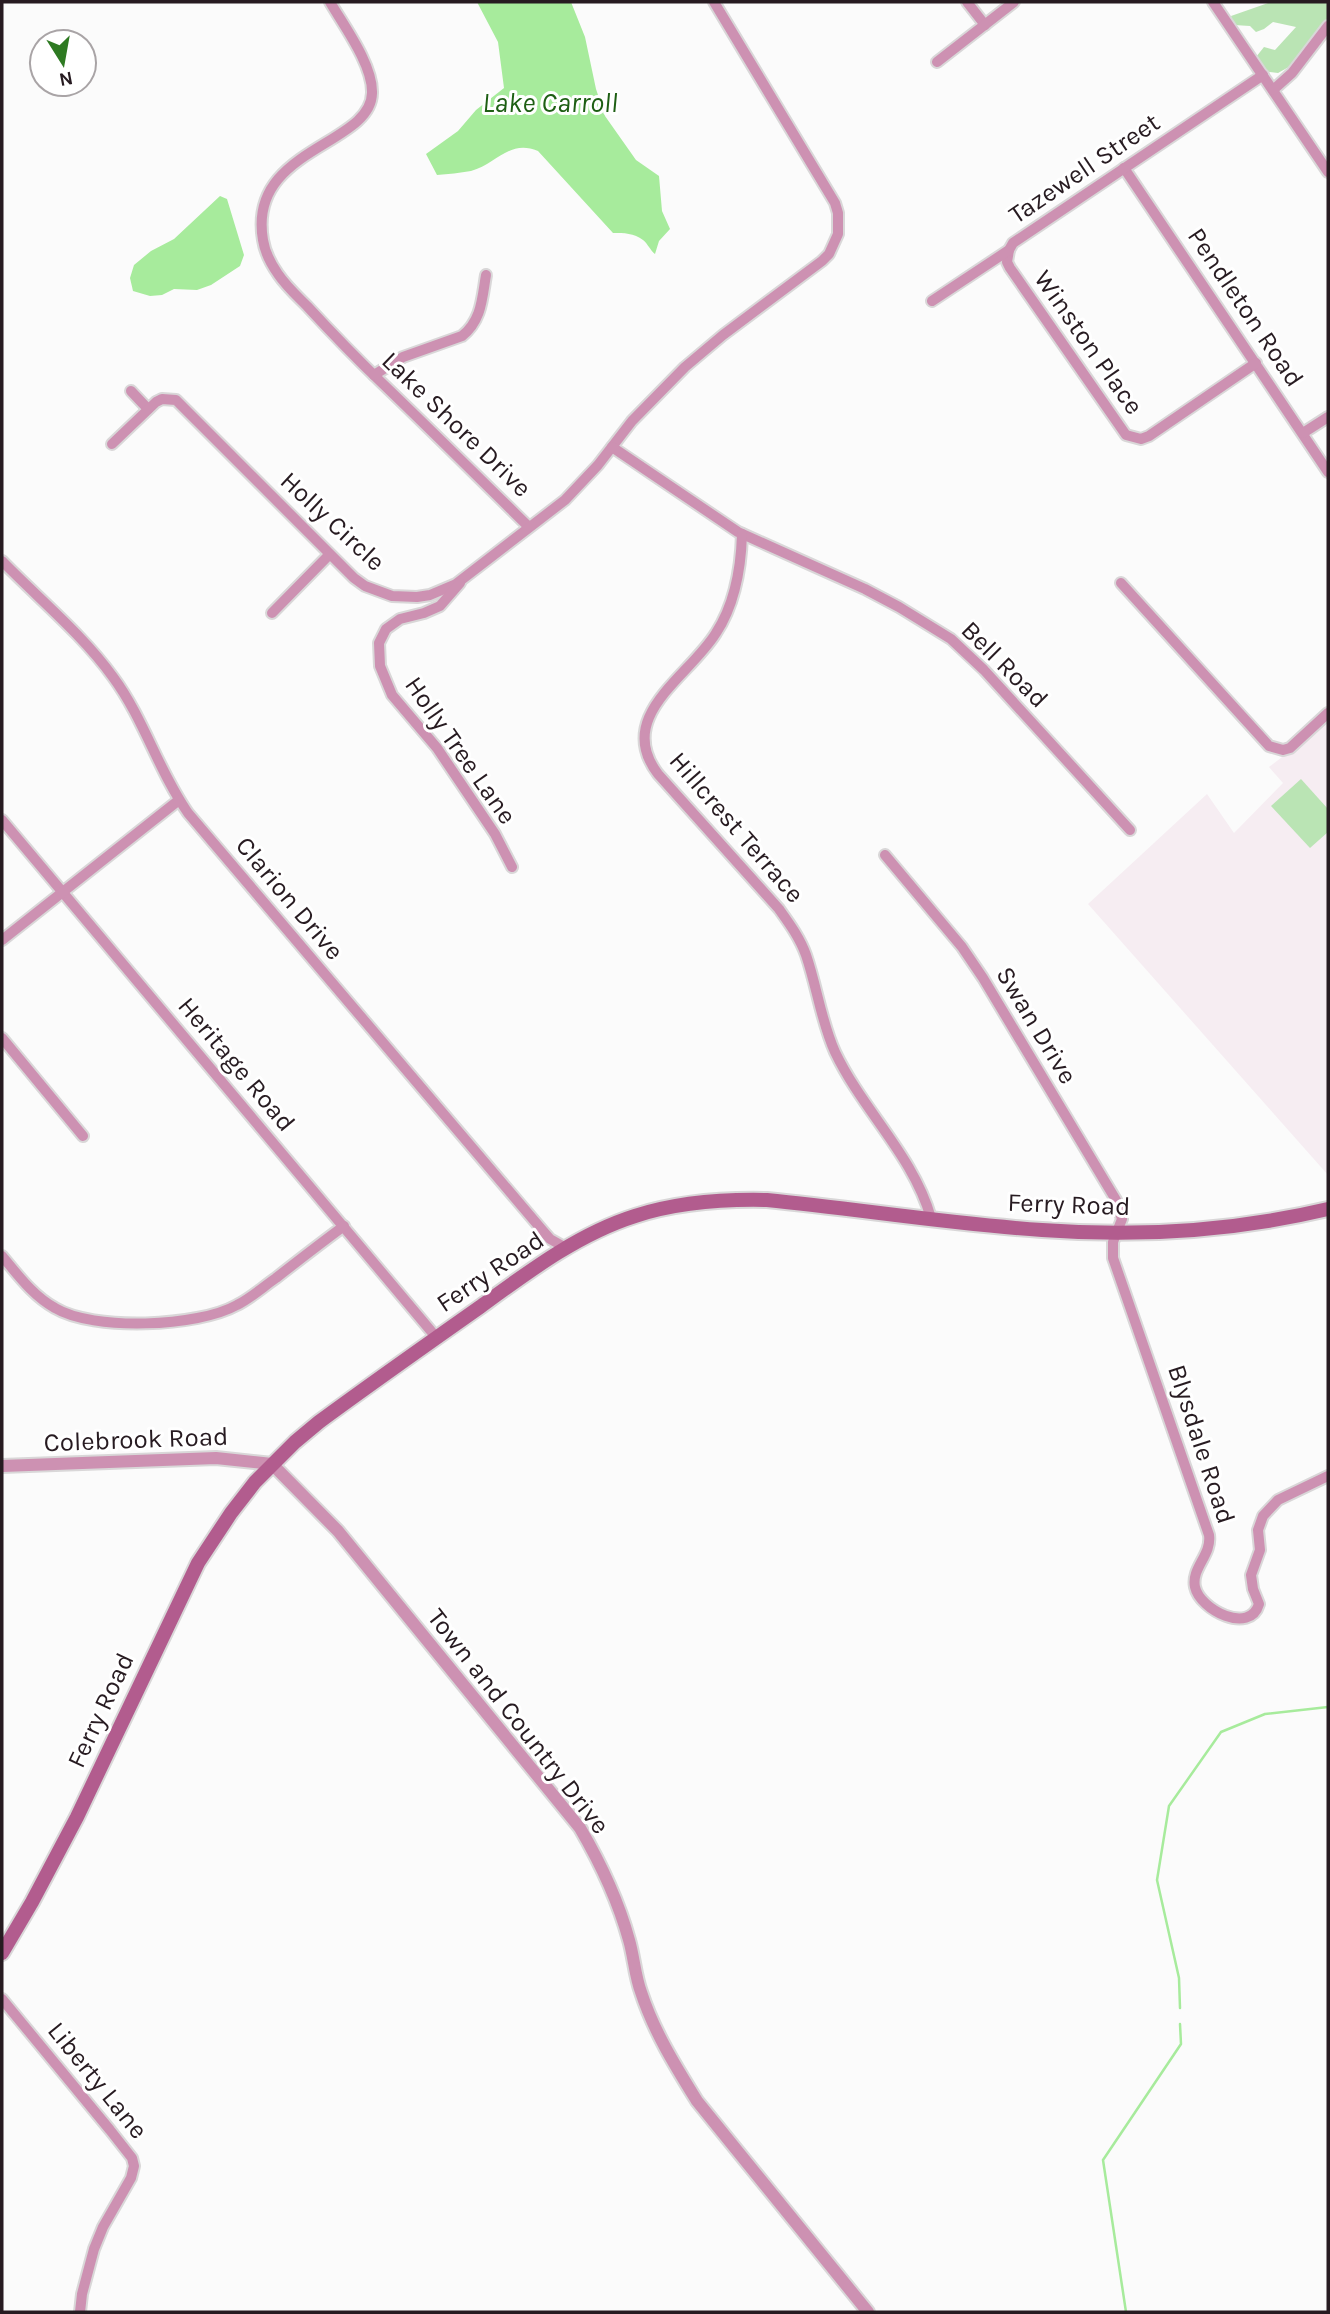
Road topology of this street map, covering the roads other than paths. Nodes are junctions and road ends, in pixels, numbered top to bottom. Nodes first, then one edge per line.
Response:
1 (330, 2) edge
2 (714, 2) edge
3 (967, 2) edge
4 (1014, 2) edge
5 (1213, 2) edge
6 (985, 24) junction
7 (1328, 26) edge
8 (937, 62) dead end
9 (1263, 75) junction
10 (1273, 90) junction
11 (1124, 169) junction
12 (1328, 172) edge
13 (1009, 250) junction
14 (486, 275) dead end
15 (932, 301) dead end
16 (1256, 363) junction
17 (373, 375) junction
18 (131, 391) dead end
19 (148, 409) junction
20 (1328, 417) edge
21 (1303, 433) junction
22 (112, 444) dead end
23 (612, 447) junction
24 (1328, 472) edge
25 (529, 527) junction
26 (743, 534) junction
27 (329, 555) junction
28 (2, 561) edge
29 (464, 578) junction
30 (1121, 583) dead end
31 (272, 613) dead end
32 (1328, 713) edge
33 (179, 800) junction
34 (2, 820) edge
35 (1130, 830) dead end
36 (885, 856) dead end
37 (512, 867) dead end
38 (62, 892) junction
39 (2, 940) edge
40 (2, 1038) edge
41 (83, 1136) dead end
42 (1328, 1209) edge
43 (931, 1218) junction
44 (344, 1226) junction
45 (1117, 1232) junction
46 (566, 1248) junction
47 (2, 1256) edge
48 (436, 1337) junction
49 (272, 1464) junction
50 (2, 1466) edge
51 (1328, 1476) edge
52 (2, 1953) edge
53 (2, 1999) edge
54 (80, 2312) edge
55 (868, 2312) edge

1 - 17 street, Lake Shore Drive
2 - 23 street, Lake Shore Drive
3 - 6 street
4 - 6 street
5 - 9 street
6 - 8 street
7 - 10 street
9 - 10 street
9 - 11 street, Tazewell Street
10 - 12 street
11 - 13 street, Tazewell Street
11 - 16 street, Pendleton Road
13 - 15 street, Tazewell Street
13 - 16 street, Winston Place
14 - 17 street
16 - 21 street, Pendleton Road
17 - 25 street, Lake Shore Drive
18 - 19 street
19 - 22 street
19 - 27 street, Holly Circle
20 - 21 street
21 - 24 street, Pendleton Road
23 - 25 street, Lake Shore Drive
23 - 26 street
25 - 29 street, Holly Circle
26 - 35 street, Bell Road
26 - 43 street, Hillcrest Terrace
27 - 29 street, Holly Circle
27 - 31 street
28 - 33 street, Clarion Drive
29 - 37 street, Holly Tree Lane
30 - 32 street
33 - 38 street
33 - 46 street, Clarion Drive
34 - 38 street, Heritage Road
36 - 45 street, Swan Drive
38 - 39 street
38 - 44 street, Heritage Road
40 - 41 street
42 - 45 main road, Ferry Road
43 - 45 main road, Ferry Road
43 - 46 main road, Ferry Road
44 - 47 street
44 - 48 street, Heritage Road
45 - 51 street, Blysdale Road
46 - 48 main road, Ferry Road
48 - 49 main road, Ferry Road
49 - 50 street, Colebrook Road
49 - 52 main road, Ferry Road
49 - 55 street, Town and Country Drive
53 - 54 street, Liberty Lane

